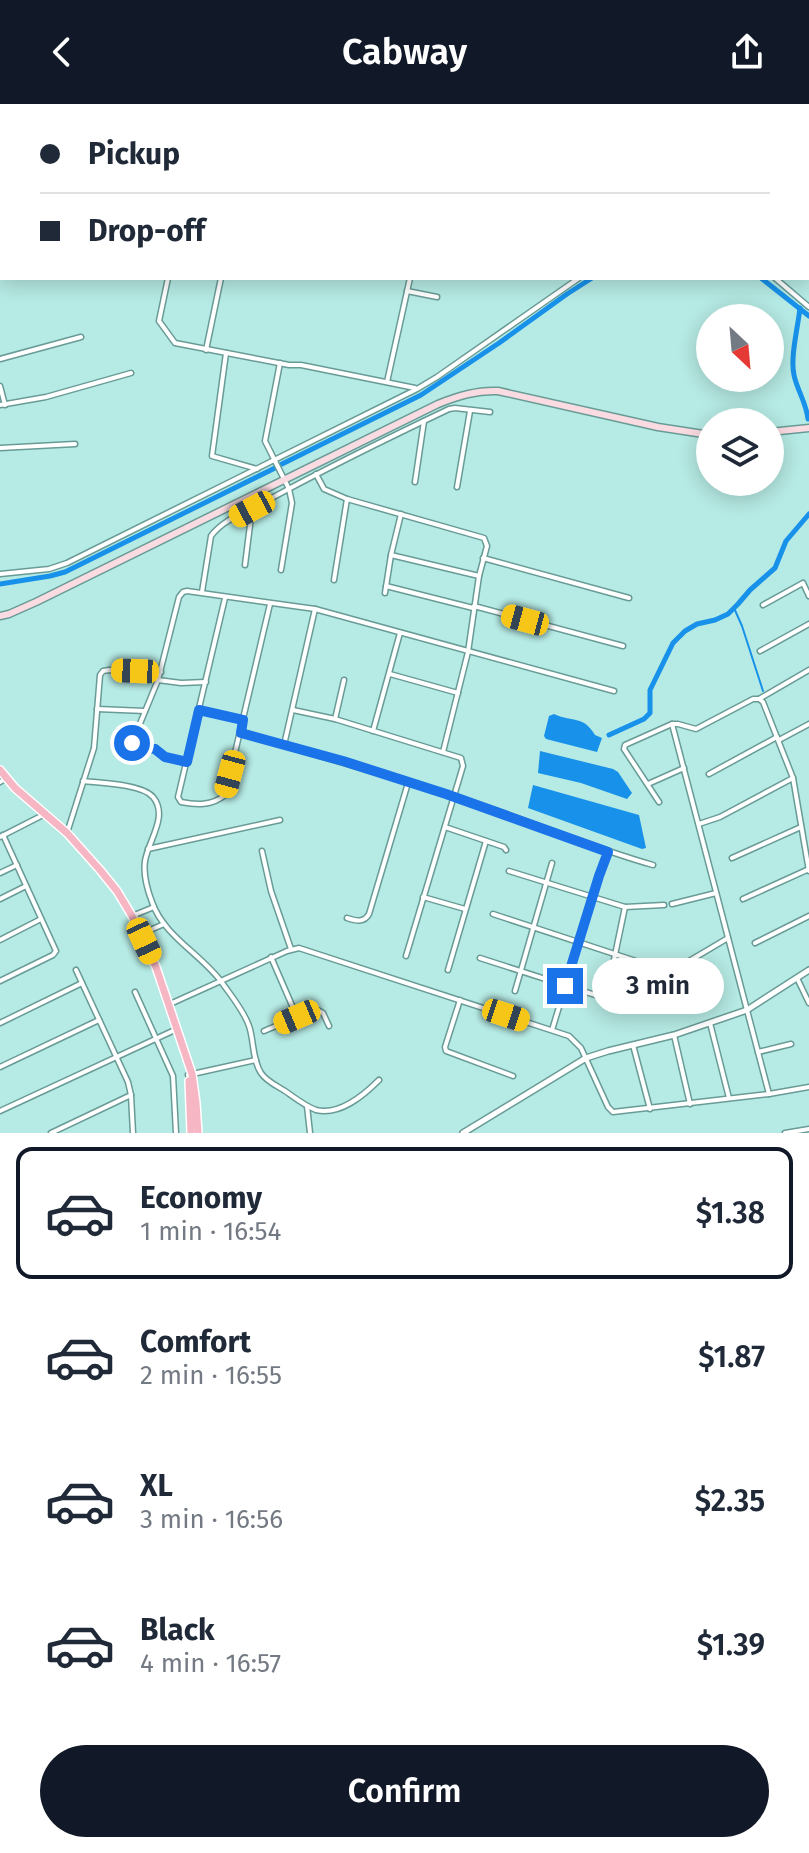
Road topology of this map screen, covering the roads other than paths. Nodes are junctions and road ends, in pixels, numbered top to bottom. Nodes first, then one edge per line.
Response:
1 (168, 280) edge
2 (221, 280) edge
3 (410, 280) edge
4 (576, 280) edge
5 (777, 280) edge
6 (407, 291) junction
7 (437, 297) dead end
8 (809, 307) edge
9 (81, 337) dead end
10 (206, 350) junction
11 (226, 353) junction
12 (0, 359) edge
13 (280, 363) junction
14 (131, 373) dead end
15 (387, 382) junction
16 (0, 386) edge
17 (417, 389) junction
18 (2, 405) edge
19 (471, 410) junction
20 (490, 412) dead end
21 (424, 421) junction
22 (809, 428) edge
23 (784, 431) edge
24 (696, 433) edge
25 (75, 444) dead end
26 (0, 448) edge
27 (273, 460) junction
28 (257, 469) junction
29 (316, 474) junction
30 (284, 480) junction
31 (415, 482) dead end
32 (457, 487) dead end
33 (289, 489) junction
34 (347, 499) junction
35 (252, 509) junction
36 (401, 514) junction
37 (391, 555) junction
38 (483, 558) junction
39 (245, 565) dead end
40 (281, 570) dead end
41 (0, 574) edge
42 (479, 576) junction
43 (334, 580) dead end
44 (386, 586) junction
45 (202, 592) junction
46 (385, 593) dead end
47 (809, 596) edge
48 (226, 597) junction
49 (629, 598) dead end
50 (270, 604) junction
51 (763, 605) dead end
52 (474, 607) junction
53 (315, 609) junction
54 (0, 619) edge
55 (809, 624) edge
56 (400, 633) junction
57 (623, 646) dead end
58 (760, 651) dead end
59 (468, 652) junction
60 (809, 670) edge
61 (161, 672) junction
62 (390, 674) junction
63 (158, 680) junction
64 (344, 680) dead end
65 (206, 682) junction
66 (614, 691) dead end
67 (458, 693) junction
68 (759, 699) junction
69 (97, 709) junction
70 (199, 710) junction
71 (293, 710) junction
72 (145, 711) junction
73 (335, 719) junction
74 (243, 720) junction
75 (672, 724) junction
76 (809, 724) edge
77 (373, 731) junction
78 (241, 733) junction
79 (778, 739) junction
80 (284, 745) junction
81 (443, 752) junction
82 (187, 762) junction
83 (684, 768) junction
84 (0, 770) edge
85 (709, 774) dead end
86 (793, 778) junction
87 (4, 780) edge
88 (83, 781) junction
89 (408, 783) junction
90 (648, 784) junction
91 (454, 797) junction
92 (659, 802) dead end
93 (45, 814) junction
94 (280, 820) dead end
95 (698, 824) junction
96 (445, 827) junction
97 (801, 827) junction
98 (67, 833) junction
99 (1, 836) edge
100 (486, 841) junction
101 (148, 849) junction
102 (506, 850) dead end
103 (262, 851) dead end
104 (608, 852) junction
105 (732, 858) dead end
106 (552, 863) dead end
107 (17, 865) junction
108 (653, 865) dead end
109 (809, 869) edge
110 (509, 871) dead end
111 (0, 873) edge
112 (547, 883) junction
113 (26, 886) junction
114 (716, 893) junction
115 (423, 897) junction
116 (592, 897) junction
117 (0, 899) edge
118 (743, 899) dead end
119 (672, 904) dead end
120 (664, 905) dead end
121 (154, 907) junction
122 (625, 907) junction
123 (465, 909) junction
124 (493, 914) dead end
125 (132, 916) junction
126 (809, 916) edge
127 (347, 918) dead end
128 (41, 919) junction
129 (164, 924) junction
130 (533, 928) junction
131 (141, 935) junction
132 (728, 938) junction
133 (0, 940) edge
134 (578, 943) junction
135 (755, 943) dead end
136 (291, 949) junction
137 (615, 954) junction
138 (406, 956) dead end
139 (271, 957) junction
140 (480, 958) dead end
141 (679, 967) junction
142 (76, 970) dead end
143 (448, 970) dead end
144 (809, 970) edge
145 (521, 971) junction
146 (797, 978) junction
147 (0, 981) edge
148 (221, 981) junction
149 (82, 983) junction
150 (565, 986) junction
151 (515, 991) dead end
152 (135, 992) dead end
153 (606, 999) junction
154 (460, 1000) junction
155 (686, 1000) dead end
156 (809, 1003) edge
157 (170, 1004) junction
158 (642, 1010) dead end
159 (747, 1010) junction
160 (297, 1017) junction
161 (99, 1020) junction
162 (0, 1023) edge
163 (710, 1023) junction
164 (329, 1026) dead end
165 (177, 1029) junction
166 (552, 1030) junction
167 (264, 1031) dead end
168 (674, 1035) junction
169 (156, 1039) junction
170 (791, 1044) dead end
171 (633, 1045) junction
172 (758, 1052) junction
173 (116, 1057) junction
174 (586, 1058) junction
175 (256, 1060) junction
176 (0, 1067) edge
177 (190, 1075) junction
178 (513, 1076) dead end
179 (379, 1080) dead end
180 (809, 1087) edge
181 (769, 1094) junction
182 (131, 1095) junction
183 (729, 1099) junction
184 (690, 1104) junction
185 (307, 1106) junction
186 (650, 1109) junction
187 (0, 1111) edge
188 (809, 1129) edge
189 (471, 1131) edge
190 (793, 1132) edge
191 (51, 1133) edge
192 (133, 1133) edge
193 (176, 1133) edge
194 (191, 1133) edge
195 (198, 1133) edge
196 (310, 1133) edge
197 (463, 1133) edge
198 (785, 1133) edge

1 - 10 street
2 - 10 street
3 - 6 street
4 - 17 street
5 - 8 street
6 - 7 street
6 - 15 street
9 - 12 street
10 - 11 street
11 - 13 street
11 - 28 street
13 - 15 street
13 - 27 street
14 - 18 street
15 - 17 street
16 - 18 street
17 - 27 street
19 - 20 street
19 - 21 street
19 - 32 street
21 - 29 street
21 - 31 street
22 - 23 main road
24 - 30 main road
25 - 26 street
27 - 28 street
27 - 30 street
28 - 41 street
29 - 33 street
29 - 34 street
30 - 33 street
30 - 54 main road
33 - 35 street
33 - 40 street
34 - 36 street
34 - 43 street
35 - 39 street
35 - 45 street
36 - 37 street
36 - 38 street
37 - 42 street
37 - 44 street
38 - 42 street
38 - 49 street
42 - 52 street
44 - 46 street
44 - 52 street
45 - 48 street
45 - 61 street
47 - 51 street
48 - 50 street
48 - 65 street
50 - 53 street
50 - 74 street
52 - 57 street
52 - 59 street
53 - 56 street
53 - 71 street
55 - 58 street
56 - 59 street
56 - 62 street
59 - 66 street
59 - 67 street
60 - 68 street
61 - 63 street
61 - 69 street
62 - 67 street
62 - 77 street
63 - 65 street
63 - 72 street
64 - 73 street
65 - 70 street
67 - 81 street
68 - 75 street
68 - 79 street
69 - 72 street
69 - 88 street
70 - 74 street
70 - 82 street
71 - 73 street
71 - 80 street
72 - 82 street
73 - 77 street
74 - 78 street
75 - 83 street
75 - 90 street
76 - 79 street
77 - 81 street
78 - 80 street
78 - 82 street
79 - 85 street
79 - 86 street
80 - 89 street
81 - 91 street
83 - 90 street
83 - 95 street
84 - 87 main road
86 - 95 street
86 - 97 street
87 - 93 main road
88 - 98 street
88 - 101 street
89 - 91 street
89 - 127 street
90 - 92 street
91 - 96 street
91 - 104 street
93 - 98 main road
93 - 99 street
94 - 101 street
95 - 114 street
96 - 100 street
96 - 115 street
97 - 105 street
97 - 109 street
98 - 125 main road
99 - 107 street
100 - 102 street
100 - 123 street
101 - 121 street
103 - 136 street
104 - 108 street
104 - 116 street
106 - 112 street
107 - 111 street
107 - 113 street
109 - 118 street
110 - 112 street
112 - 116 street
112 - 130 street
113 - 117 street
113 - 128 street
114 - 119 street
114 - 132 street
115 - 123 street
115 - 138 street
116 - 122 street
116 - 134 street
120 - 122 street
121 - 125 street
121 - 129 street
122 - 137 street
123 - 143 street
124 - 130 street
125 - 131 main road
126 - 135 street
128 - 133 street
128 - 147 street
129 - 131 street
129 - 148 street
130 - 134 street
130 - 145 street
131 - 157 main road
132 - 141 street
132 - 159 street
134 - 137 street
134 - 150 street
136 - 139 street
136 - 154 street
137 - 141 street
137 - 153 street
139 - 148 street
139 - 160 street
140 - 145 street
141 - 155 street
142 - 149 street
144 - 146 street
145 - 150 street
145 - 151 street
146 - 156 street
146 - 159 street
148 - 157 street
148 - 175 street
149 - 161 street
149 - 162 street
150 - 153 street
150 - 166 street
152 - 169 street
153 - 158 street
154 - 166 street
154 - 178 street
157 - 165 main road
159 - 163 street
159 - 172 street
160 - 164 street
160 - 167 street
161 - 173 street
161 - 176 street
163 - 168 street
163 - 183 street
165 - 169 street
165 - 177 main road
166 - 174 street
168 - 171 street
168 - 184 street
169 - 173 street
169 - 193 street
170 - 172 street
171 - 174 street
171 - 186 street
172 - 181 street
173 - 182 street
173 - 187 street
174 - 186 street
174 - 189 street
175 - 177 street
175 - 185 street
177 - 194 main road
177 - 195 main road
179 - 185 street
180 - 181 street
181 - 183 street
182 - 191 street
182 - 192 street
183 - 184 street
184 - 186 street
185 - 196 street
188 - 190 street
189 - 197 street
190 - 198 street

